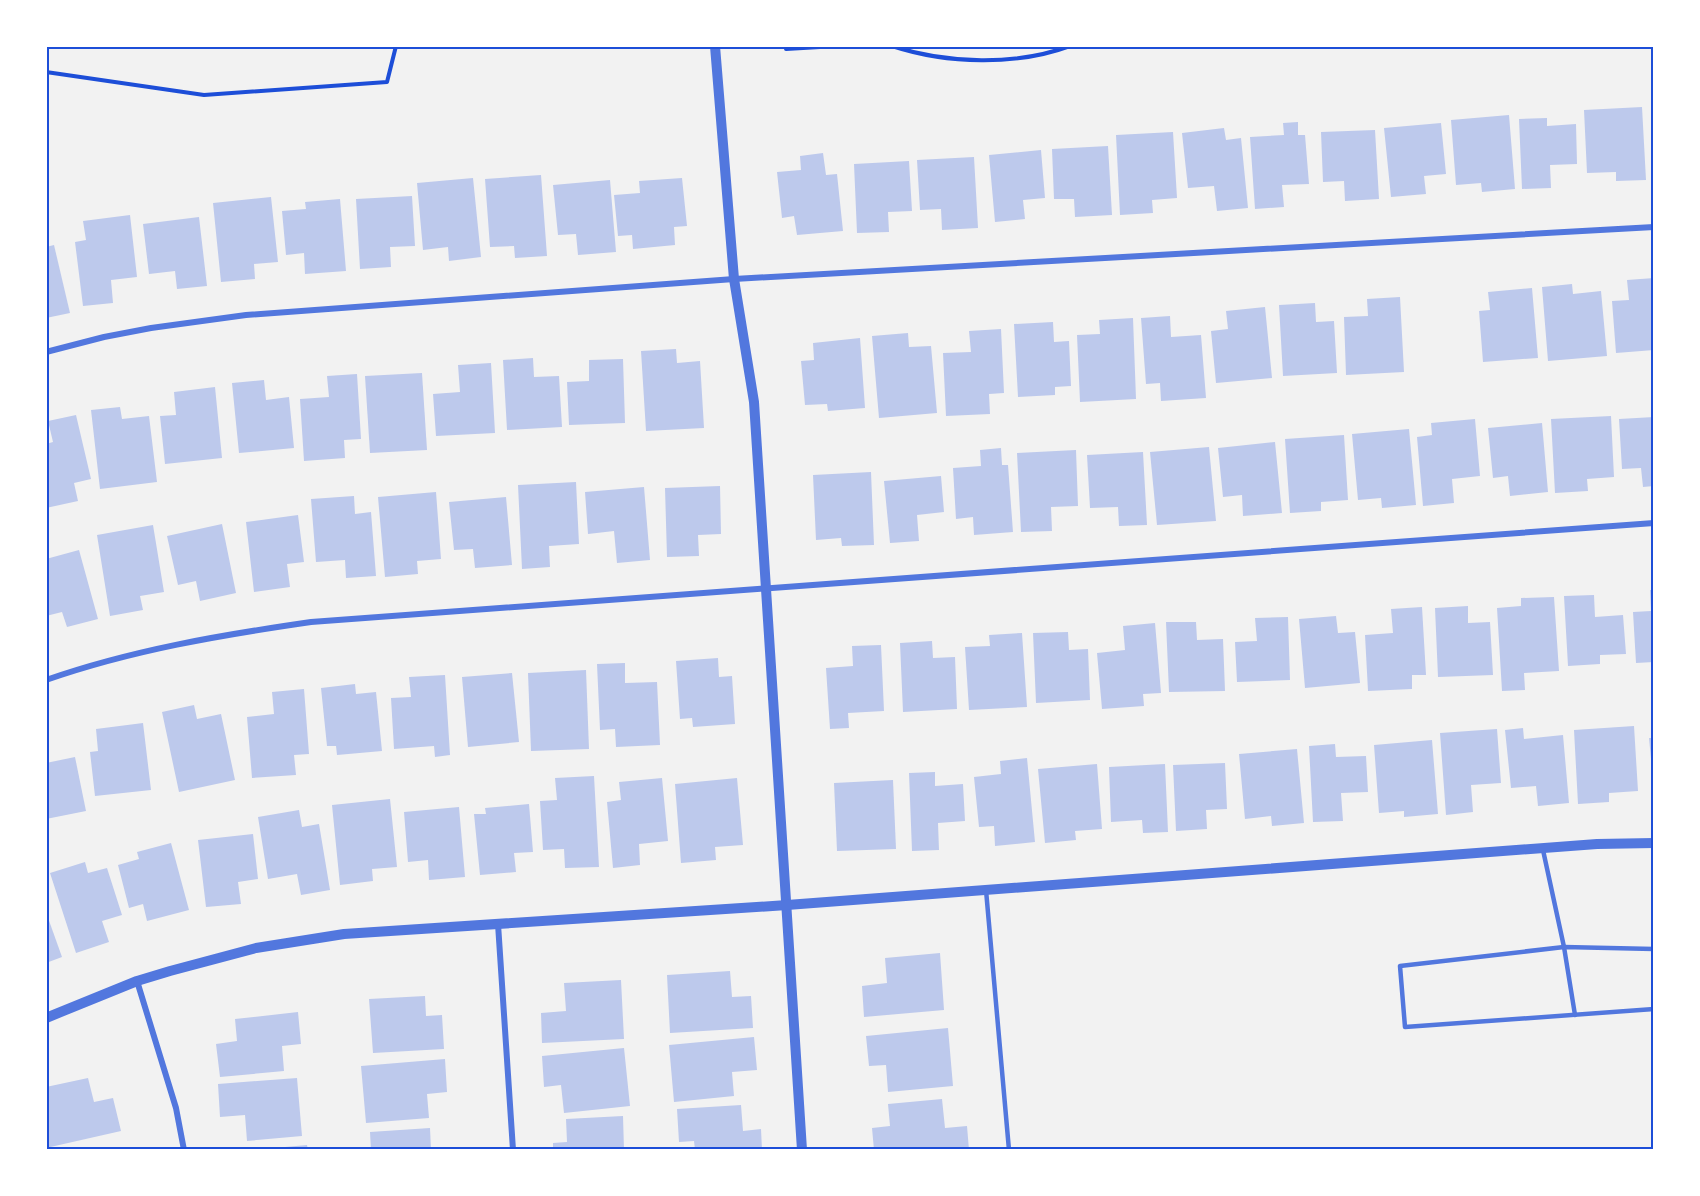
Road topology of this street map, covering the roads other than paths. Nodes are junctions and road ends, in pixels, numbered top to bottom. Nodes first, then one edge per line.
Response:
1 (715, 46) edge
2 (1653, 226) edge
3 (734, 279) junction
4 (46, 352) edge
5 (1653, 523) edge
6 (767, 588) junction
7 (46, 680) edge
8 (1653, 843) edge
9 (1543, 849) junction
10 (986, 890) junction
11 (787, 905) junction
12 (498, 924) junction
13 (1564, 947) junction
14 (1653, 949) edge
15 (137, 981) junction
16 (1653, 1009) edge
17 (1575, 1015) junction
18 (46, 1018) edge
19 (184, 1149) edge
20 (513, 1149) edge
21 (802, 1149) edge
22 (1009, 1149) edge

1 - 3 street
2 - 3 street
3 - 4 street
3 - 6 street
5 - 6 street
6 - 7 street
6 - 11 street
8 - 9 street
9 - 10 street
9 - 13 lane
10 - 11 street
10 - 22 lane
11 - 12 street
11 - 21 street
12 - 15 street
12 - 20 street
13 - 14 lane
13 - 17 lane
13 - 17 lane
15 - 18 street
15 - 19 street
16 - 17 lane

